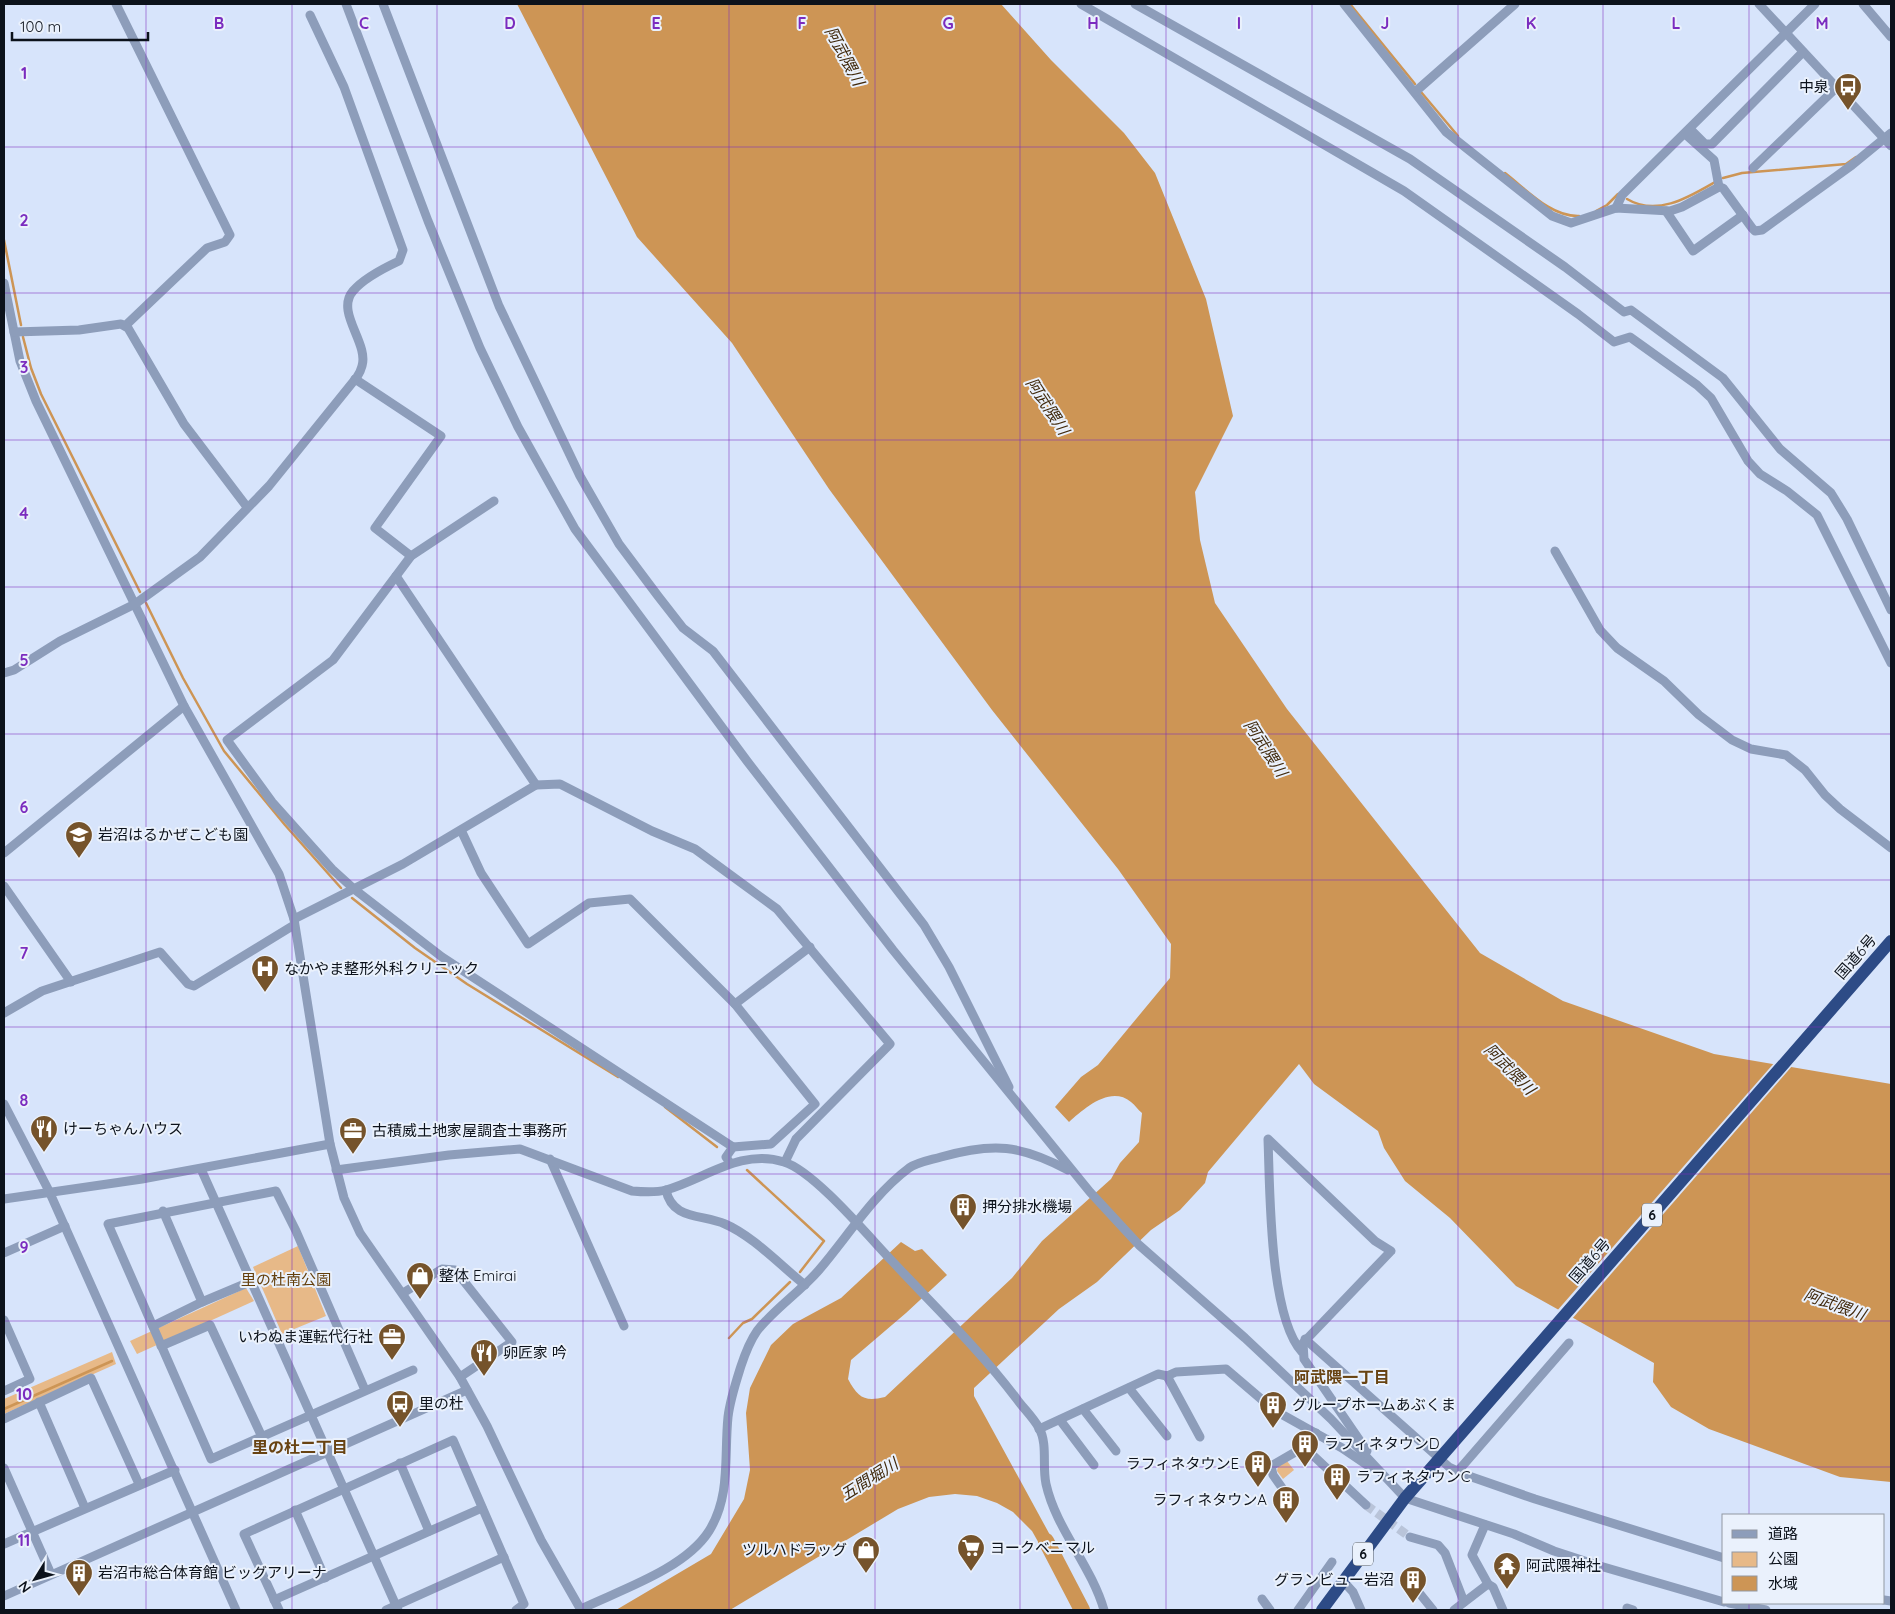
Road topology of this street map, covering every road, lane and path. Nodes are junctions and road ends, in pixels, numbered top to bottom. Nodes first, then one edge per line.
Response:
1 (116, 4) edge
2 (346, 4) edge
3 (383, 4) edge
4 (1081, 4) edge
5 (1135, 4) edge
6 (1344, 4) edge
7 (1515, 4) edge
8 (1760, 4) edge
9 (1816, 4) edge
10 (1863, 4) edge
11 (310, 16) dead end
12 (1786, 34) junction
13 (1891, 37) edge
14 (1804, 52) junction
15 (1837, 88) junction
16 (1415, 92) junction
17 (1687, 131) junction
18 (1889, 140) edge
19 (1753, 168) dead end
20 (1719, 187) junction
21 (1616, 208) junction
22 (1666, 211) junction
23 (1743, 215) junction
24 (4, 283) edge
25 (7, 319) edge
26 (125, 326) junction
27 (14, 332) junction
28 (355, 379) junction
29 (494, 501) dead end
30 (247, 507) junction
31 (1555, 551) dead end
32 (411, 556) junction
33 (396, 576) junction
34 (135, 604) junction
35 (1891, 610) edge
36 (1891, 663) edge
37 (4, 673) edge
38 (184, 706) junction
39 (536, 785) junction
40 (461, 830) junction
41 (1891, 848) edge
42 (4, 853) edge
43 (4, 886) edge
44 (354, 889) junction
45 (294, 922) junction
46 (1891, 941) edge
47 (810, 947) junction
48 (71, 982) junction
49 (735, 1004) junction
50 (4, 1012) edge
51 (4, 1104) edge
52 (1020, 1109) junction
53 (330, 1144) junction
54 (733, 1147) junction
55 (550, 1159) junction
56 (785, 1162) junction
57 (730, 1163) junction
58 (202, 1169) junction
59 (336, 1170) junction
60 (1074, 1173) junction
61 (666, 1190) junction
62 (49, 1191) junction
63 (4, 1199) edge
64 (217, 1203) junction
65 (163, 1211) junction
66 (65, 1226) junction
67 (858, 1226) junction
68 (4, 1253) edge
69 (252, 1281) junction
70 (805, 1286) junction
71 (403, 1293) junction
72 (202, 1302) junction
73 (4, 1320) edge
74 (153, 1326) junction
75 (624, 1326) dead end
76 (1305, 1339) junction
77 (1568, 1343) dead end
78 (161, 1346) junction
79 (1302, 1352) junction
80 (413, 1370) dead end
81 (460, 1376) junction
82 (1167, 1376) junction
83 (1129, 1388) junction
84 (365, 1390) junction
85 (467, 1390) junction
86 (4, 1391) edge
87 (39, 1402) junction
88 (1084, 1409) junction
89 (312, 1414) junction
90 (4, 1419) edge
91 (1060, 1420) junction
92 (1039, 1429) junction
93 (1316, 1433) junction
94 (262, 1436) junction
95 (1166, 1436) dead end
96 (1200, 1437) dead end
97 (1304, 1447) junction
98 (1116, 1451) dead end
99 (329, 1452) junction
100 (400, 1463) junction
101 (1094, 1466) dead end
102 (4, 1468) edge
103 (175, 1470) junction
104 (1458, 1471) junction
105 (1385, 1478) junction
106 (139, 1484) junction
107 (344, 1488) junction
108 (1409, 1494) junction
109 (1290, 1499) dead end
110 (1366, 1504) tunnel mouth
111 (85, 1508) junction
112 (482, 1508) junction
113 (295, 1510) junction
114 (193, 1511) junction
115 (1485, 1525) junction
116 (32, 1531) junction
117 (429, 1531) junction
118 (1410, 1537) tunnel mouth
119 (4, 1544) edge
120 (374, 1556) junction
121 (504, 1557) junction
122 (1722, 1557) edge
123 (1332, 1562) dead end
124 (51, 1574) junction
125 (325, 1578) junction
126 (1408, 1580) dead end
127 (1343, 1581) junction
128 (1488, 1584) junction
129 (4, 1596) edge
130 (1262, 1599) dead end
131 (274, 1600) junction
132 (1722, 1601) edge
133 (1464, 1602) junction
134 (1734, 1604) edge
135 (397, 1608) edge
136 (236, 1610) edge
137 (279, 1610) edge
138 (386, 1610) edge
139 (516, 1610) edge
140 (581, 1610) edge
141 (1104, 1610) edge
142 (1270, 1610) edge
143 (1298, 1610) edge
144 (1322, 1610) edge
145 (1361, 1610) edge
146 (1433, 1610) edge
147 (1454, 1610) edge
148 (1503, 1610) edge
149 (1766, 1610) edge

1 - 26 street
2 - 52 street
3 - 52 street
4 - 36 street
5 - 35 street
6 - 16 street
7 - 16 street
8 - 12 street
9 - 12 street
10 - 13 street
11 - 28 street
12 - 14 street
12 - 17 street
14 - 15 street
14 - 17 street
15 - 18 street
15 - 19 street
16 - 21 street
17 - 20 street
17 - 21 street
18 - 23 street
20 - 22 street
20 - 23 street
21 - 22 street
22 - 23 street
24 - 25 street
25 - 27 street
26 - 27 street
26 - 30 street
27 - 34 street
28 - 30 street
28 - 32 street
29 - 32 street
30 - 34 street
31 - 41 street
32 - 33 street
33 - 39 street
33 - 44 street
34 - 37 street
34 - 38 street
38 - 42 street
38 - 45 street
39 - 40 street
39 - 47 street
40 - 44 street
40 - 49 street
43 - 48 street
44 - 45 street
44 - 54 street
45 - 48 street
45 - 53 street
46 - 108 highway, 国道6号 / 6
47 - 49 street
47 - 56 street
48 - 50 street
49 - 54 street
51 - 62 street
52 - 60 street
53 - 58 street
53 - 59 street
54 - 57 street
55 - 59 street
55 - 61 street
55 - 75 street
56 - 57 street
56 - 67 street
57 - 61 street
58 - 62 street
58 - 64 street
59 - 71 street
60 - 67 street
60 - 105 street
61 - 70 street
62 - 63 street
62 - 66 street
64 - 65 street
64 - 69 street
64 - 84 street
65 - 72 street
65 - 74 street
66 - 68 street
66 - 103 street
67 - 70 street
67 - 92 street
69 - 72 street
69 - 89 street
70 - 140 street
71 - 81 street
71 - 81 street
72 - 74 street
73 - 86 street
74 - 78 street
76 - 79 street
76 - 79 street
76 - 104 street
77 - 104 street
78 - 94 street
78 - 94 street
79 - 105 street
80 - 84 street
81 - 85 street
82 - 83 street
82 - 93 street
82 - 96 street
83 - 88 street
83 - 95 street
84 - 89 street
85 - 99 street
85 - 140 street
87 - 90 street
87 - 106 street
87 - 111 street
88 - 91 street
88 - 98 street
89 - 94 street
89 - 99 street
91 - 92 street
91 - 101 street
92 - 141 street
93 - 97 street
93 - 105 street
97 - 109 street
97 - 110 street
99 - 107 street
99 - 114 street
100 - 107 street
100 - 112 street
100 - 117 street
102 - 116 street
103 - 106 street
103 - 114 street
104 - 122 street
105 - 108 street
106 - 111 street
107 - 113 street
107 - 120 street
108 - 115 street
108 - 127 highway, 国道6号 / 6
111 - 116 street
112 - 117 street
112 - 121 street
113 - 125 street
113 - 131 street
114 - 124 street
114 - 136 street
115 - 128 street
115 - 132 street
116 - 119 street
116 - 124 street
117 - 120 street
118 - 133 street
120 - 125 street
120 - 135 street
121 - 135 street
121 - 139 street
123 - 143 street
124 - 129 street
125 - 131 street
126 - 146 street
127 - 144 highway, 国道6号 / 6
127 - 145 street
128 - 133 street
128 - 148 street
130 - 142 street
131 - 137 street
133 - 147 street
134 - 149 street
135 - 138 street

